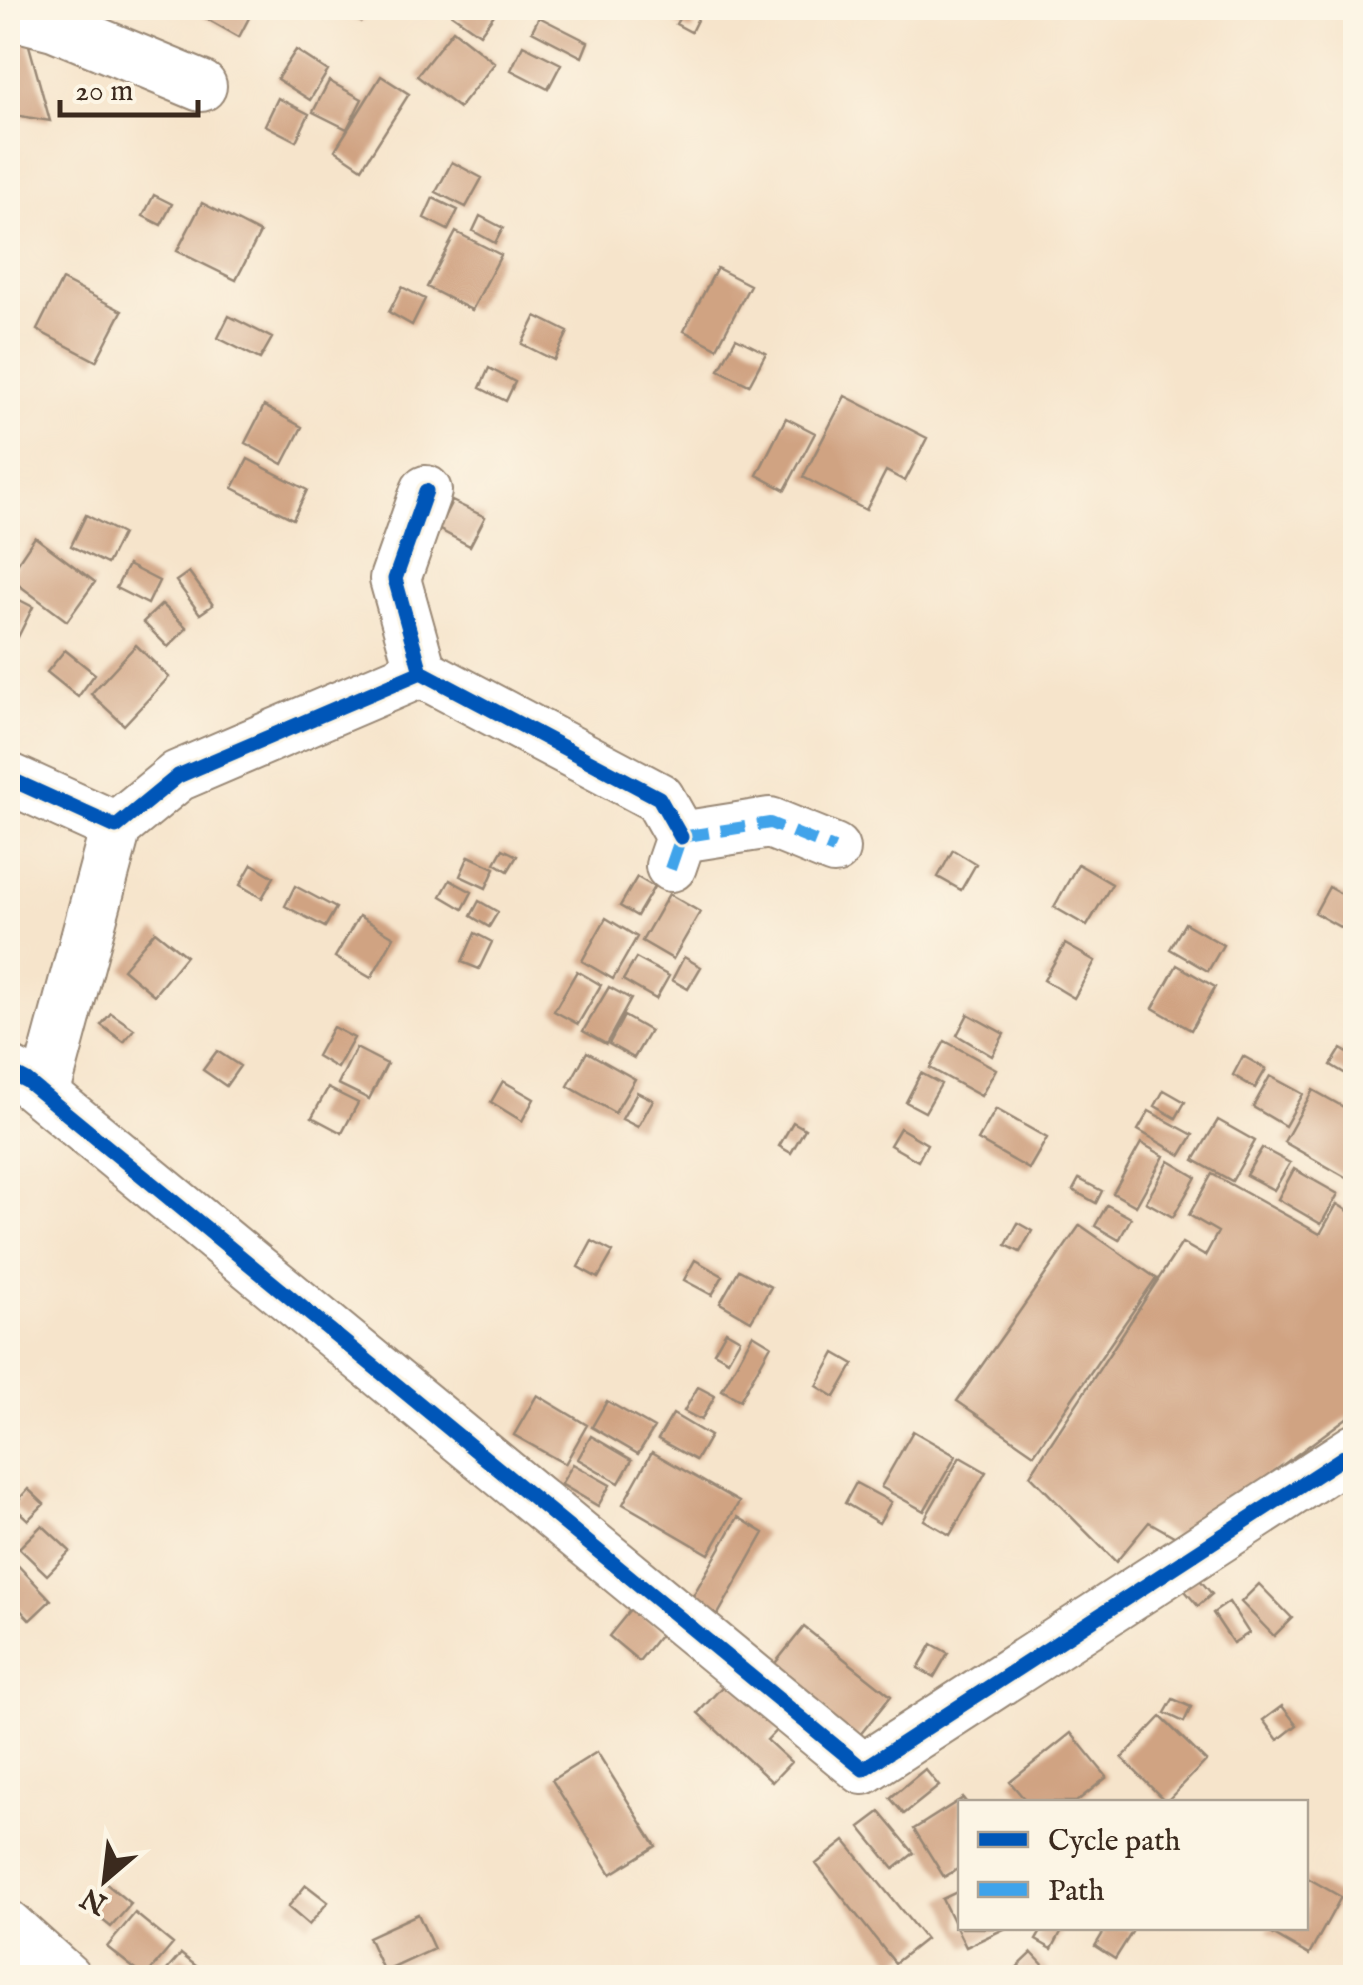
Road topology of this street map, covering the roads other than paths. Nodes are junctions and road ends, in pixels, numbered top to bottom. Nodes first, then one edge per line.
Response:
1 (8, 14) edge
2 (201, 86) dead end
3 (426, 491) dead end
4 (421, 672) junction
5 (8, 778) edge
6 (116, 827) junction
7 (834, 849) dead end
8 (26, 1083) edge
9 (1356, 1449) edge
10 (8, 1926) edge
11 (66, 1978) edge

1 - 2 street
3 - 4 street
4 - 6 street
4 - 7 street
5 - 6 street
6 - 8 street
8 - 9 street
10 - 11 street

